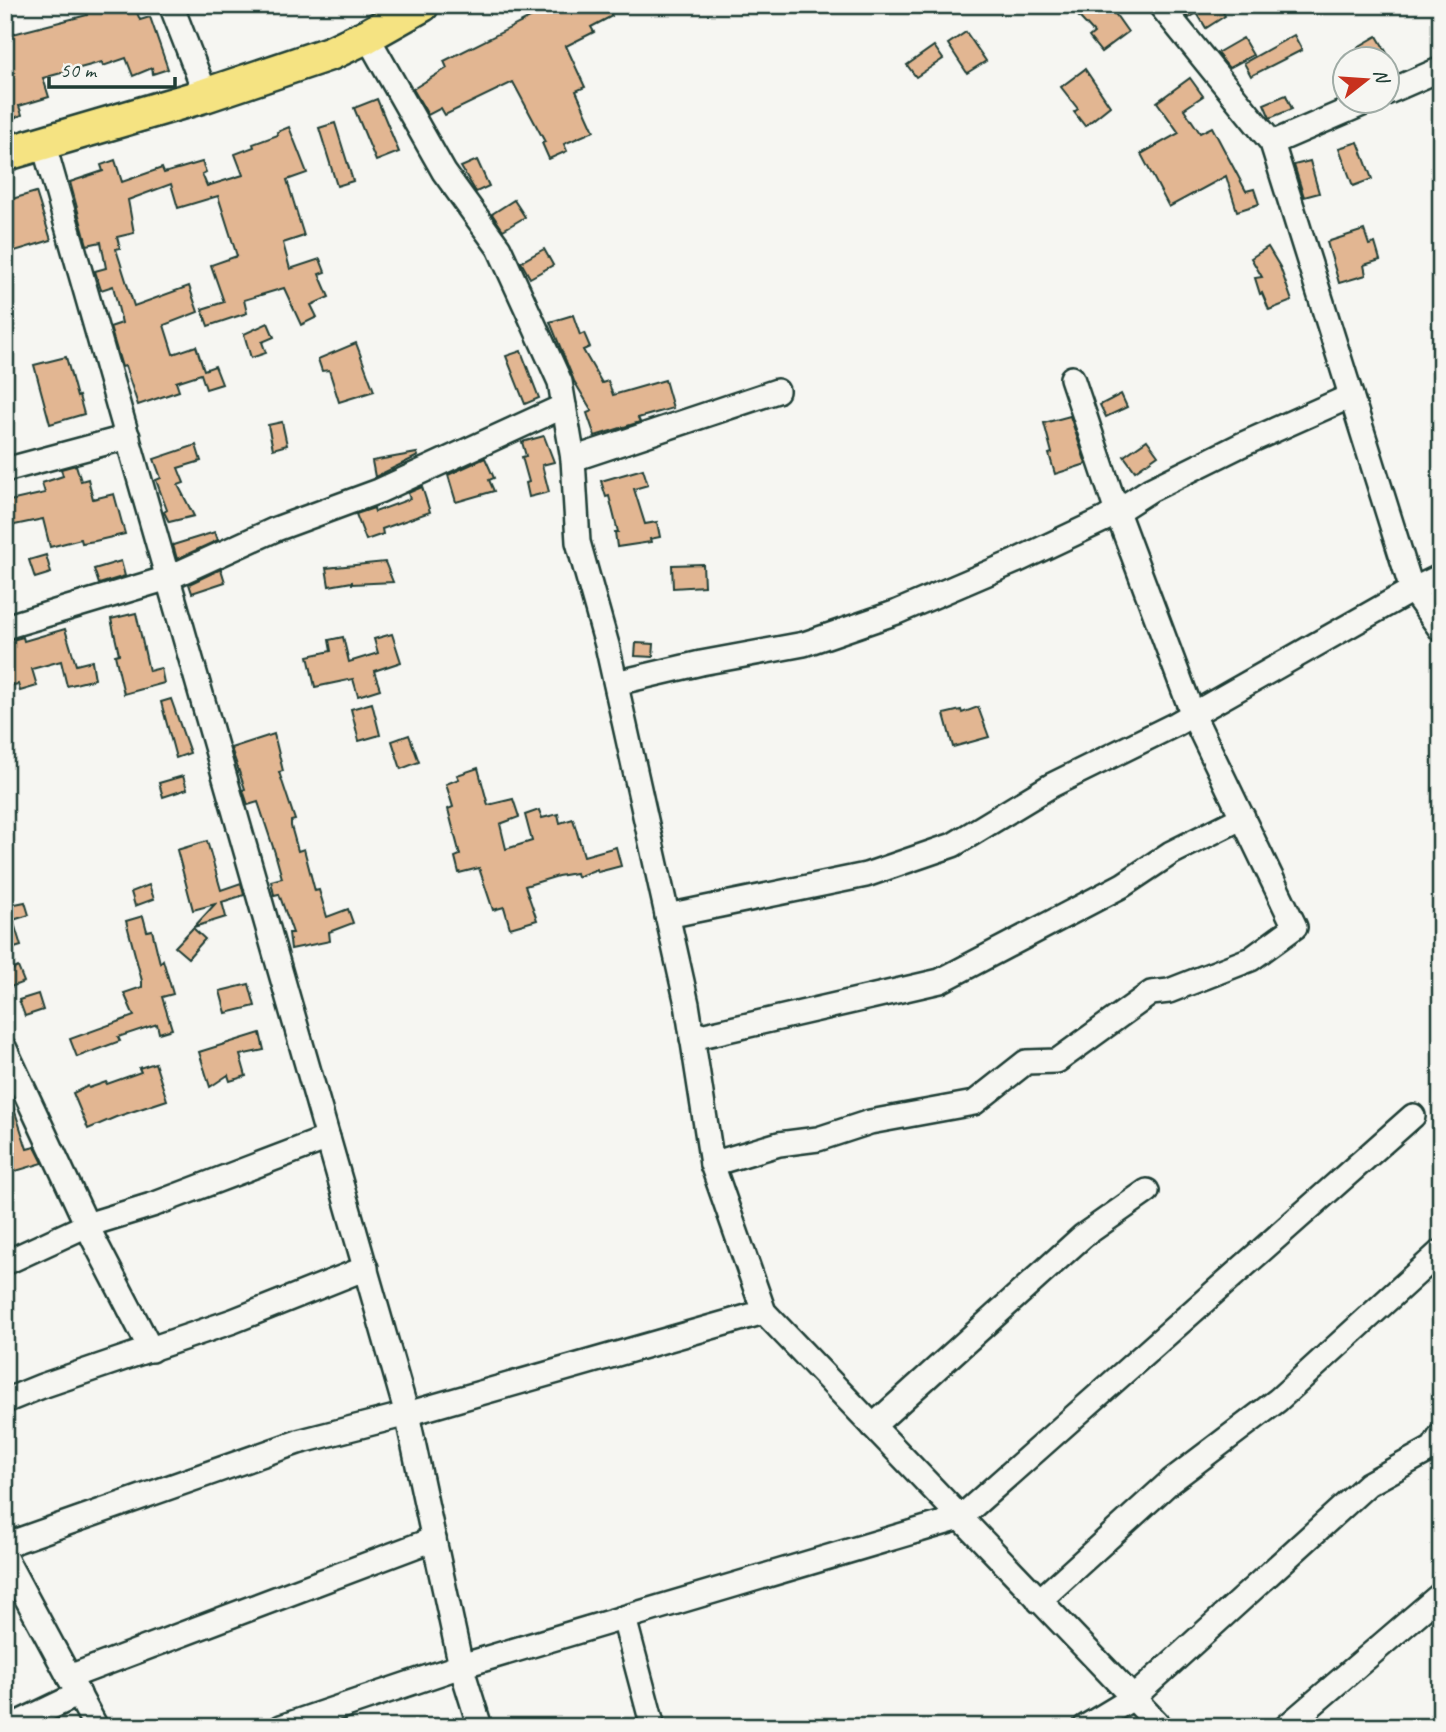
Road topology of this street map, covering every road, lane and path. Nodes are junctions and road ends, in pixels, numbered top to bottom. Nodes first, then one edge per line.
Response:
1 (172, 5) edge
2 (422, 5) edge
3 (1160, 5) edge
4 (367, 36) junction
5 (1441, 69) edge
6 (1400, 87) edge
7 (206, 96) junction
8 (1335, 116) edge
9 (43, 142) junction
10 (1272, 143) junction
11 (5, 155) edge
12 (1072, 378) dead end
13 (777, 391) dead end
14 (1351, 396) junction
15 (564, 406) junction
16 (128, 437) junction
17 (573, 459) junction
18 (5, 470) edge
19 (1117, 512) junction
20 (1441, 576) edge
21 (168, 578) junction
22 (1412, 590) junction
23 (5, 627) edge
24 (1441, 630) edge
25 (616, 683) junction
26 (1193, 715) junction
27 (1244, 817) junction
28 (667, 916) junction
29 (692, 1038) junction
30 (5, 1049) edge
31 (1413, 1116) dead end
32 (328, 1138) junction
33 (712, 1164) junction
34 (1147, 1191) dead end
35 (87, 1225) junction
36 (1440, 1252) edge
37 (5, 1263) edge
38 (366, 1268) junction
39 (764, 1312) junction
40 (151, 1350) junction
41 (5, 1401) edge
42 (407, 1414) junction
43 (873, 1426) junction
44 (1441, 1435) edge
45 (960, 1518) junction
46 (434, 1539) junction
47 (5, 1545) edge
48 (5, 1558) edge
49 (1441, 1594) edge
50 (1040, 1601) junction
51 (624, 1618) junction
52 (461, 1666) junction
53 (74, 1686) junction
54 (1133, 1698) junction
55 (10, 1727) edge
56 (96, 1727) edge
57 (281, 1727) edge
58 (480, 1727) edge
59 (653, 1727) edge
60 (1085, 1727) edge
61 (1161, 1727) edge
62 (1286, 1727) edge

1 - 7 street
2 - 4 highway
3 - 10 street
4 - 7 highway
4 - 15 street
5 - 6 street
7 - 9 highway
8 - 10 street
9 - 11 highway
9 - 16 street
10 - 14 street
12 - 19 street
13 - 17 street
14 - 19 street
14 - 22 street
15 - 17 street
15 - 21 street
16 - 18 street
16 - 21 street
17 - 25 street
19 - 25 street
19 - 26 street
20 - 22 street
21 - 23 street
21 - 32 street
22 - 24 street
22 - 26 street
25 - 28 street
26 - 27 street
26 - 28 street
27 - 29 street
27 - 33 street
28 - 29 street
29 - 33 street
30 - 35 street
31 - 45 street
32 - 35 street
32 - 38 street
33 - 39 street
34 - 43 street
35 - 37 street
35 - 40 street
36 - 50 street
38 - 40 street
38 - 42 street
39 - 42 street
39 - 43 street
40 - 41 street
42 - 46 street
42 - 47 street
43 - 45 street
44 - 54 street
45 - 50 street
45 - 51 street
46 - 52 street
46 - 53 street
48 - 53 street
49 - 62 street
50 - 54 street
51 - 52 street
51 - 59 street
52 - 57 street
52 - 58 street
53 - 55 street
53 - 56 street
54 - 60 street
54 - 61 street

